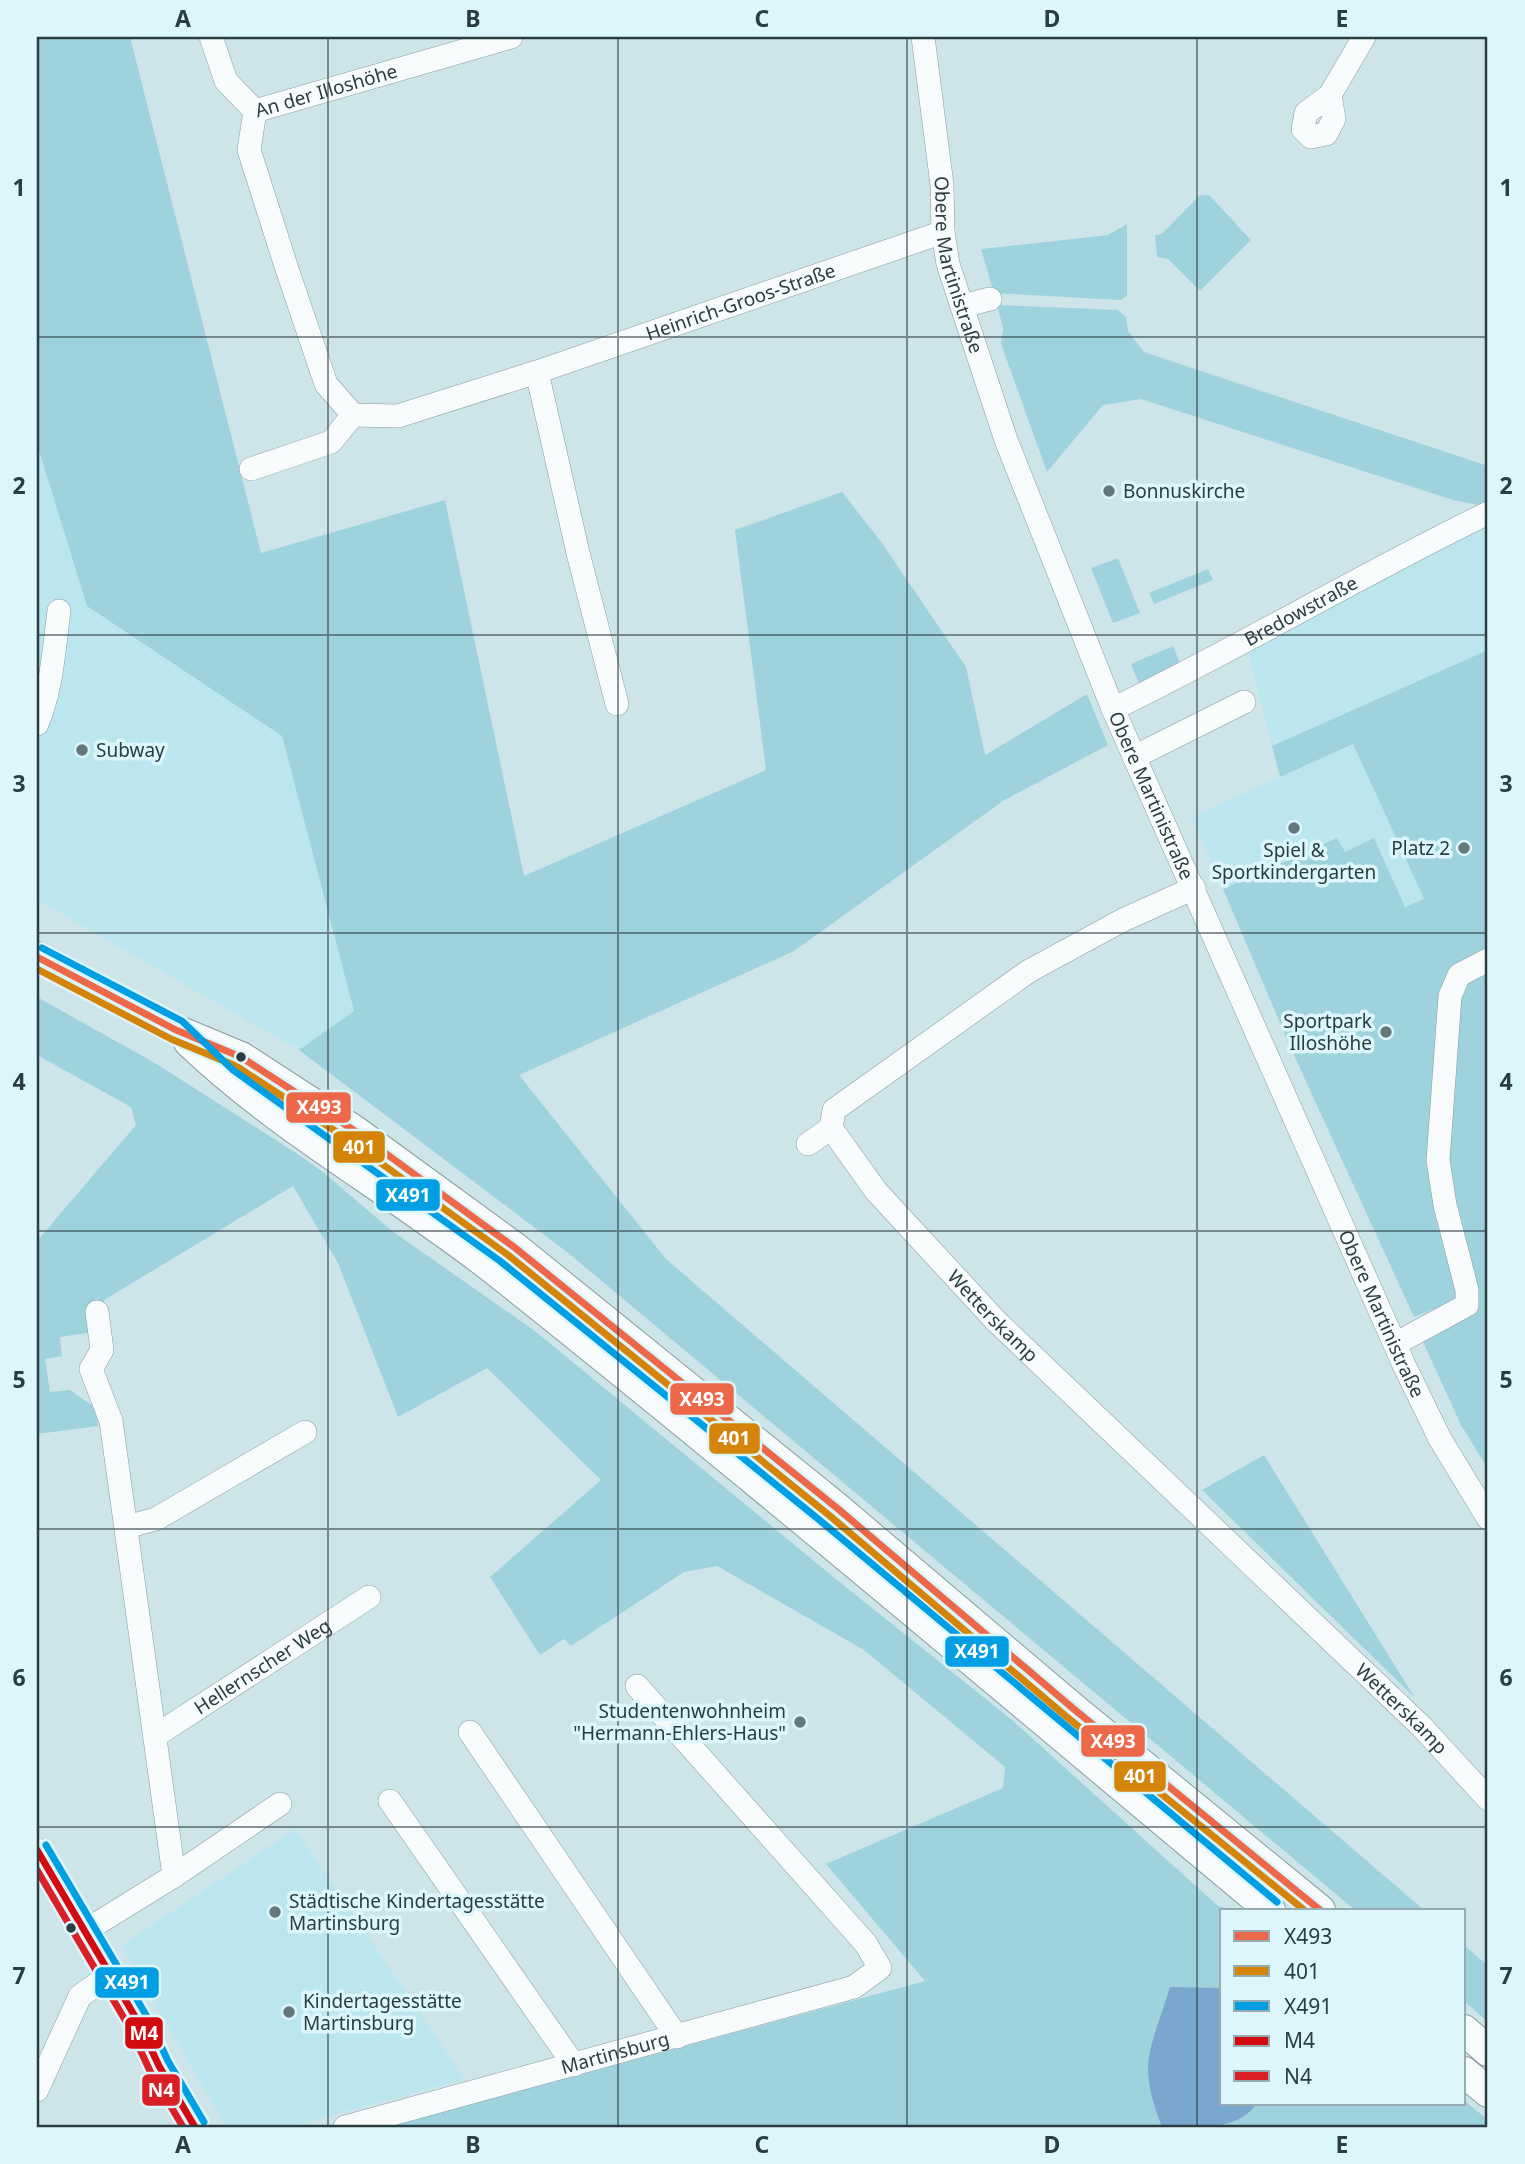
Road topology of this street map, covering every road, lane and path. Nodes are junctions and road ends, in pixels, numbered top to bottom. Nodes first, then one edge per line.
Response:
1 (211, 37) edge
2 (511, 37) edge
3 (923, 37) edge
4 (1364, 37) edge
5 (1330, 95) dead end
6 (255, 111) junction
7 (943, 232) junction
8 (990, 299) dead end
9 (962, 306) junction
10 (537, 372) junction
11 (353, 415) junction
12 (251, 469) dead end
13 (1488, 513) edge
14 (59, 611) dead end
15 (45, 660) edge
16 (1244, 702) dead end
17 (617, 704) dead end
18 (1113, 709) junction
19 (37, 724) edge
20 (1134, 757) junction
21 (1194, 888) junction
22 (37, 957) edge
23 (1488, 960) edge
24 (176, 1030) junction
25 (831, 1128) junction
26 (808, 1144) dead end
27 (97, 1312) dead end
28 (1395, 1344) junction
29 (305, 1432) dead end
30 (1488, 1518) edge
31 (126, 1527) junction
32 (369, 1597) dead end
33 (637, 1686) dead end
34 (470, 1732) dead end
35 (155, 1736) junction
36 (1488, 1799) edge
37 (390, 1801) dead end
38 (280, 1804) dead end
39 (37, 1850) edge
40 (174, 1876) junction
41 (1269, 1909) edge
42 (1319, 1909) edge
43 (85, 1931) junction
44 (110, 1975) junction
45 (1466, 2032) edge
46 (677, 2036) junction
47 (1488, 2051) edge
48 (574, 2066) junction
49 (1466, 2073) edge
50 (37, 2090) edge
51 (1488, 2092) edge
52 (195, 2127) edge
53 (345, 2127) edge

1 - 6 street
2 - 6 street, An der Illoshöhe
3 - 7 street, Obere Martinistraße
4 - 5 street
6 - 11 street, An der Illoshöhe
7 - 9 street, Obere Martinistraße
7 - 10 street, Heinrich-Groos-Straße
8 - 9 street
9 - 18 street, Obere Martinistraße
10 - 11 street, Heinrich-Groos-Straße
10 - 17 street
11 - 12 street
13 - 18 street, Bredowstraße
14 - 15 street
15 - 19 street
16 - 20 street
18 - 20 street, Obere Martinistraße
20 - 21 street, Obere Martinistraße
21 - 25 street
21 - 28 street, Obere Martinistraße
22 - 24 main road
23 - 28 street
24 - 41 main road
24 - 42 main road
25 - 26 street
25 - 36 street, Wetterskamp
27 - 31 street
28 - 30 street, Obere Martinistraße
29 - 31 street
31 - 35 street
32 - 35 street, Hellernscher Weg
33 - 46 street, Martinsburg
34 - 46 street
35 - 40 street
37 - 48 street
38 - 40 street
39 - 43 street
40 - 43 street
43 - 44 street
44 - 50 street
44 - 52 street
45 - 47 main road
46 - 48 street, Martinsburg
48 - 53 street, Martinsburg
49 - 51 main road

